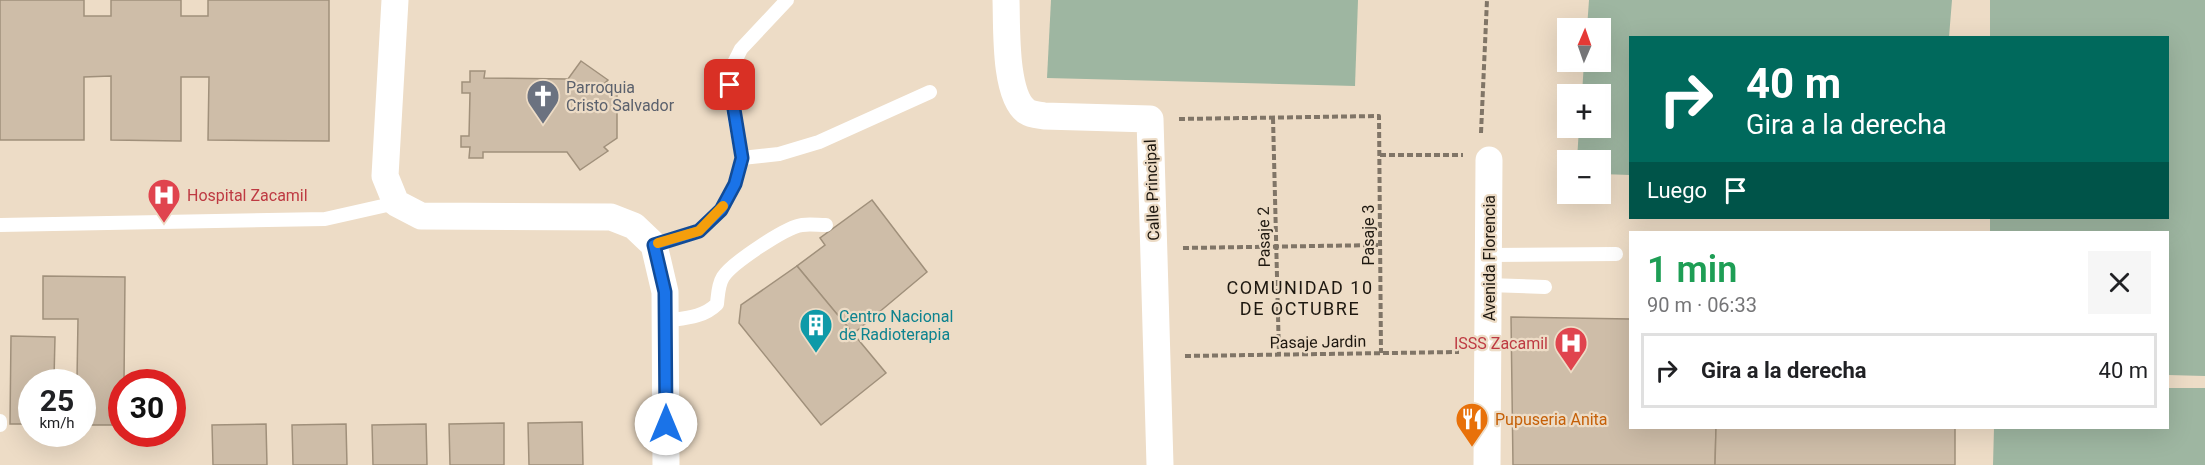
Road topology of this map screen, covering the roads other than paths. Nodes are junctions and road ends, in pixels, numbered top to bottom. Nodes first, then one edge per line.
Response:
1 (395, 0) edge
2 (787, 0) edge
3 (1006, 0) edge
4 (930, 92) dead end
5 (1480, 153) road end
6 (742, 158) junction
7 (396, 203) junction
8 (0, 225) edge
9 (826, 225) dead end
10 (654, 245) junction
11 (1616, 254) dead end
12 (1489, 255) junction
13 (1488, 285) junction
14 (1545, 287) dead end
15 (665, 321) junction
16 (0, 421) edge
17 (0, 425) edge
18 (666, 465) edge
19 (1160, 465) edge
20 (1487, 465) edge

1 - 7 street
2 - 6 lane
3 - 19 street, Calle Principal
4 - 6 lane
5 - 12 street, Avenida Florencia
6 - 10 lane
7 - 8 lane
7 - 10 street
9 - 15 lane
10 - 15 street
11 - 12 lane
12 - 13 street, Avenida Florencia
13 - 14 lane
13 - 20 street, Avenida Florencia
15 - 18 street
16 - 17 lane

